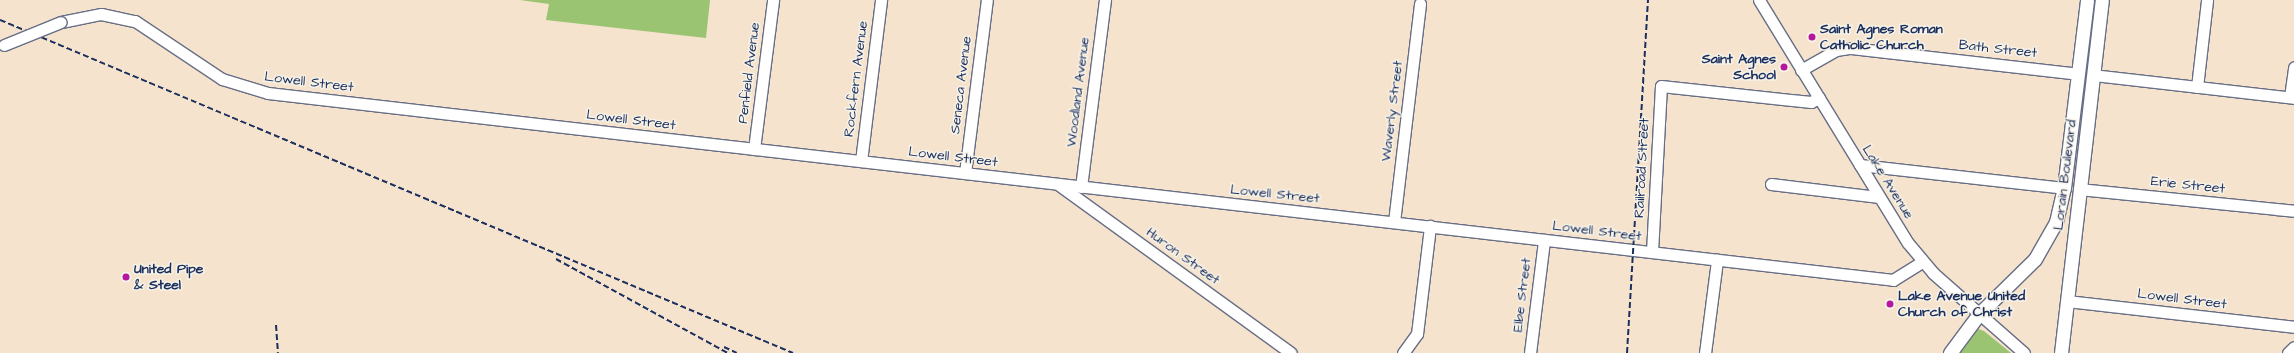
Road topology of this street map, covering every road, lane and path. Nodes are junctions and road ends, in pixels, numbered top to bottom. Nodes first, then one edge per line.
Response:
1 (773, 0) edge
2 (881, 0) edge
3 (987, 0) edge
4 (1105, 0) edge
5 (1759, 0) edge
6 (2087, 0) edge
7 (2102, 0) edge
8 (2208, 0) edge
9 (1420, 4) dead end
10 (2, 46) edge
11 (2294, 67) edge
12 (1801, 70) junction
13 (2078, 74) junction
14 (2093, 75) junction
15 (2197, 87) junction
16 (1819, 98) junction
17 (2292, 98) edge
18 (754, 149) junction
19 (861, 161) junction
20 (1860, 165) junction
21 (964, 173) junction
22 (1059, 184) junction
23 (1771, 184) dead end
24 (1081, 187) junction
25 (2064, 188) junction
26 (2079, 189) junction
27 (1879, 197) junction
28 (2294, 211) edge
29 (1394, 222) junction
30 (1430, 226) junction
31 (1544, 240) junction
32 (1652, 252) junction
33 (1717, 260) junction
34 (1922, 262) junction
35 (2067, 301) junction
36 (1979, 314) junction
37 (2294, 327) edge
38 (2294, 347) edge
39 (1291, 353) edge
40 (1403, 353) edge
41 (1530, 353) edge
42 (1705, 353) edge
43 (1950, 353) edge
44 (2024, 353) edge
45 (2061, 353) edge
46 (2288, 353) edge

1 - 18 street, Penfield Avenue
2 - 19 street, Rockfern Avenue
3 - 21 street, Seneca Avenue
4 - 24 street, Woodland Avenue
5 - 12 street, Lake Avenue
6 - 13 main road, Lorain Boulevard
7 - 14 main road, Lorain Boulevard
8 - 15 street
9 - 29 street, Waverly Street
10 - 18 street, Lowell Street, bridge
11 - 17 street
12 - 13 street, Bath Street
12 - 16 street, Lake Avenue
13 - 25 main road, Lorain Boulevard
14 - 15 street
14 - 26 main road, Lorain Boulevard
15 - 17 street
16 - 20 street, Lake Avenue
16 - 32 street, Railroad Street
18 - 19 street, Lowell Street
19 - 21 street, Lowell Street
20 - 25 street
20 - 27 street, Lake Avenue
21 - 22 street, Lowell Street
22 - 24 street, Lowell Street
22 - 39 street, Huron Street
23 - 27 street
24 - 29 street, Lowell Street
25 - 36 main road, Lorain Boulevard
26 - 28 street, Erie Street
26 - 35 main road, Lorain Boulevard
27 - 34 street, Lake Avenue
29 - 30 street, Lowell Street
30 - 31 street, Lowell Street
30 - 40 street
31 - 32 street, Lowell Street
31 - 41 street, Elbe Street
32 - 33 street, Lowell Street
33 - 34 street, Lowell Street
33 - 42 street
34 - 36 street, Lake Avenue
35 - 37 street, Lowell Street
35 - 45 main road, Lorain Boulevard
36 - 43 main road, Lorain Boulevard
36 - 44 street, Lake Avenue
38 - 46 street

